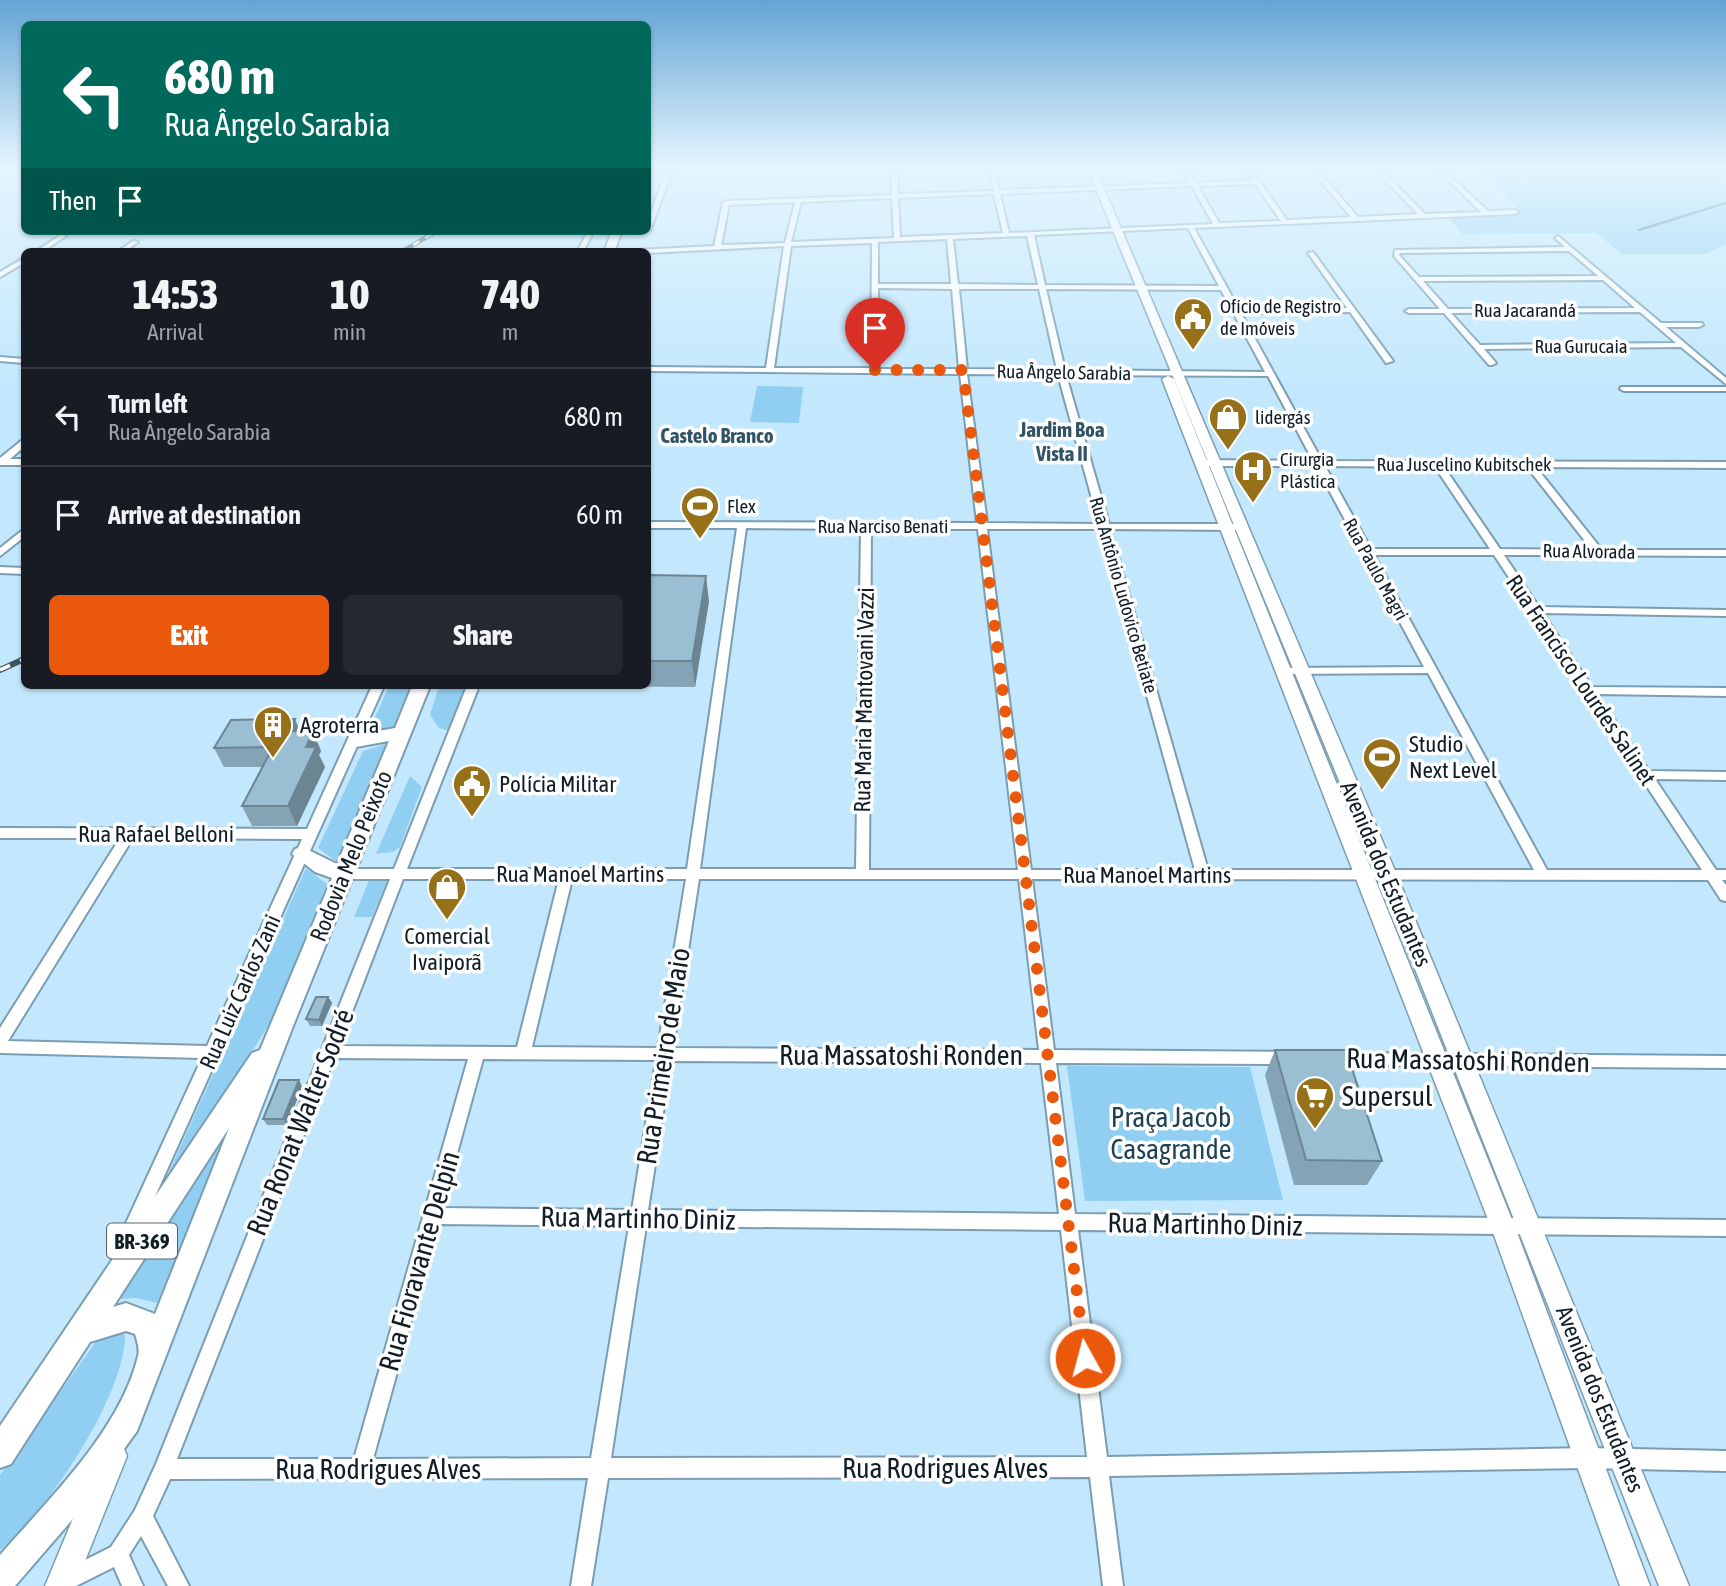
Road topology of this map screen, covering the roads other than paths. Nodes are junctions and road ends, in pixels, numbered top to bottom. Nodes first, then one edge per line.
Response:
1 (718, 239) edge
2 (789, 239) edge
3 (915, 239) edge
4 (950, 239) edge
5 (1031, 239) edge
6 (1116, 239) edge
7 (1197, 239) edge
8 (1559, 239) edge
9 (898, 240) joint
10 (875, 241) junction
11 (135, 242) dead end
12 (788, 243) junction
13 (717, 247) junction
14 (126, 248) edge
15 (1570, 249) junction
16 (651, 250) edge
17 (1311, 253) dead end
18 (21, 262) edge
19 (0, 265) edge
20 (15, 266) junction
21 (21, 267) edge
22 (0, 275) edge
23 (1605, 278) junction
24 (1418, 279) junction
25 (875, 286) junction
26 (955, 286) junction
27 (1042, 287) junction
28 (1136, 287) junction
29 (1223, 288) junction
30 (1236, 310) junction
31 (1352, 310) junction
32 (1642, 310) junction
33 (1409, 311) dead end
34 (1446, 311) junction
35 (1660, 325) junction
36 (1699, 325) dead end
37 (1684, 345) junction
38 (1478, 346) junction
39 (0, 359) edge
40 (1389, 360) dead end
41 (21, 361) edge
42 (1492, 363) dead end
43 (651, 369) edge
44 (770, 370) junction
45 (875, 370) junction
46 (963, 370) junction
47 (1061, 371) junction
48 (1172, 373) junction
49 (1270, 374) junction
50 (1726, 382) edge
51 (1726, 388) edge
52 (1624, 389) dead end
53 (21, 445) edge
54 (1, 462) edge
55 (21, 462) edge
56 (1209, 463) junction
57 (1318, 464) junction
58 (1438, 464) junction
59 (1529, 464) junction
60 (1726, 465) edge
61 (651, 525) edge
62 (742, 525) junction
63 (866, 526) junction
64 (983, 526) junction
65 (1104, 526) junction
66 (1236, 527) junction
67 (21, 535) edge
68 (1494, 550) junction
69 (1367, 552) junction
70 (1599, 552) junction
71 (0, 553) edge
72 (1726, 553) edge
73 (0, 570) edge
74 (21, 571) edge
75 (1534, 610) junction
76 (1726, 613) edge
77 (1431, 670) junction
78 (1292, 671) junction
79 (378, 689) edge
80 (420, 689) edge
81 (472, 689) edge
82 (1588, 690) junction
83 (1726, 692) edge
84 (400, 733) junction
85 (356, 741) junction
86 (1320, 766) junction
87 (1341, 766) junction
88 (1645, 775) junction
89 (1726, 776) edge
90 (0, 833) edge
91 (129, 834) junction
92 (312, 834) junction
93 (302, 855) junction
94 (400, 873) junction
95 (343, 874) junction
96 (567, 874) junction
97 (693, 874) junction
98 (862, 874) junction
99 (1203, 874) junction
100 (1025, 875) junction
101 (1363, 875) junction
102 (1387, 875) junction
103 (1543, 875) junction
104 (1719, 875) edge
105 (1726, 896) edge
106 (281, 1026) junction
107 (0, 1041) edge
108 (0, 1047) edge
109 (213, 1052) junction
110 (327, 1052) junction
111 (477, 1053) junction
112 (523, 1053) junction
113 (662, 1054) junction
114 (1048, 1055) junction
115 (1437, 1060) junction
116 (1465, 1060) junction
117 (1726, 1062) edge
118 (431, 1216) junction
119 (638, 1218) junction
120 (1069, 1223) junction
121 (1503, 1227) junction
122 (1531, 1227) junction
123 (1726, 1228) edge
124 (103, 1299) junction
125 (82, 1330) junction
126 (155, 1355) junction
127 (127, 1421) junction
128 (0, 1453) edge
129 (1586, 1458) junction
130 (1624, 1460) junction
131 (1726, 1461) edge
132 (1098, 1467) junction
133 (164, 1469) junction
134 (361, 1469) junction
135 (597, 1470) junction
136 (142, 1517) junction
137 (118, 1554) junction
138 (0, 1579) edge
139 (60, 1584) edge
140 (133, 1586) edge
141 (179, 1586) edge
142 (581, 1586) edge
143 (1113, 1586) edge
144 (1635, 1586) edge
145 (1674, 1586) edge

1 - 13 street
2 - 12 street
3 - 9 street
4 - 26 street
5 - 27 street, Rua Antônio Ludovico Betiate
6 - 28 street, Avenida dos Estudantes
7 - 29 street, Rua Paulo Magri
8 - 15 street
9 - 10 street
10 - 12 street
10 - 25 street
11 - 14 street
12 - 13 street
12 - 44 street
13 - 16 street
15 - 23 street
15 - 24 street
17 - 31 street
18 - 20 street
19 - 20 street
20 - 21 street
20 - 22 street
23 - 24 street
23 - 32 street
24 - 34 street
25 - 26 street
25 - 45 street
26 - 27 street
26 - 46 street
27 - 28 street
27 - 47 street, Rua Antônio Ludovico Betiate
28 - 29 street
28 - 48 street, Avenida dos Estudantes
29 - 30 street, Rua Paulo Magri
30 - 31 street
30 - 49 street, Rua Paulo Magri
31 - 40 street
32 - 34 street, Rua Jacarandá
32 - 35 street
33 - 34 street, Rua Jacarandá
34 - 38 street
35 - 36 street
35 - 37 street
37 - 38 street, Rua Gurucaia
37 - 50 street
38 - 42 street
39 - 41 street
43 - 44 street, Rua Ângelo Sarabia
44 - 45 street, Rua Ângelo Sarabia
45 - 46 street, Rua Ângelo Sarabia
46 - 47 street, Rua Ângelo Sarabia
46 - 64 street
47 - 48 street, Rua Ângelo Sarabia
47 - 65 street, Rua Antônio Ludovico Betiate
48 - 49 street, Rua Ângelo Sarabia
48 - 56 street, Avenida dos Estudantes
49 - 57 street, Rua Paulo Magri
51 - 52 street
53 - 54 street
54 - 55 street
56 - 57 street, Rua Juscelino Kubitschek
56 - 66 street, Avenida dos Estudantes
57 - 58 street, Rua Juscelino Kubitschek
57 - 69 street, Rua Paulo Magri
58 - 59 street, Rua Juscelino Kubitschek
58 - 68 street, Rua Francisco Lourdes Salinet
59 - 60 street, Rua Juscelino Kubitschek
59 - 70 street
61 - 62 street, Rua Narciso Benati
62 - 63 street, Rua Narciso Benati
62 - 97 street, Rua Primeiro de Maio
63 - 64 street, Rua Narciso Benati
63 - 98 street, Rua Maria Mantovani Vazzi
64 - 65 street, Rua Narciso Benati
64 - 100 street
65 - 66 street, Rua Narciso Benati
65 - 99 street, Rua Antônio Ludovico Betiate
66 - 78 street, Avenida dos Estudantes
67 - 71 street
68 - 69 street, Rua Alvorada
68 - 70 street, Rua Alvorada
68 - 75 street, Rua Francisco Lourdes Salinet
69 - 77 street, Rua Paulo Magri
70 - 72 street, Rua Alvorada
73 - 74 street
75 - 76 street
75 - 82 street, Rua Francisco Lourdes Salinet
77 - 78 street
77 - 103 street, Rua Paulo Magri
78 - 86 street, Avenida dos Estudantes
78 - 87 street, Avenida dos Estudantes
79 - 85 street, Rua Luiz Carlos Zani
80 - 84 main road, Rodovia Melo Peixoto / BR-369
81 - 94 street, Rua Ronat Walter Sodré
82 - 83 street
82 - 88 street, Rua Francisco Lourdes Salinet
84 - 85 main road
84 - 95 main road, Rodovia Melo Peixoto / BR-369
85 - 92 street, Rua Luiz Carlos Zani
86 - 87 street
86 - 101 street, Avenida dos Estudantes
87 - 102 street, Avenida dos Estudantes
88 - 89 street
88 - 104 street, Rua Francisco Lourdes Salinet
90 - 91 street, Rua Rafael Belloni
91 - 92 street, Rua Rafael Belloni
91 - 107 street
92 - 93 street, Rua Luiz Carlos Zani
93 - 95 main road
93 - 109 street, Rua Luiz Carlos Zani
94 - 95 street, Rua Manoel Martins
94 - 96 street, Rua Manoel Martins
94 - 110 street, Rua Ronat Walter Sodré
95 - 106 main road, Rodovia Melo Peixoto / BR-369
96 - 97 street, Rua Manoel Martins
96 - 112 street
97 - 98 street, Rua Manoel Martins
97 - 113 street, Rua Primeiro de Maio
98 - 100 street, Rua Manoel Martins
99 - 100 street, Rua Manoel Martins
99 - 101 street, Rua Manoel Martins
100 - 114 street
101 - 102 street, Rua Manoel Martins
101 - 115 street, Avenida dos Estudantes
102 - 103 street, Rua Manoel Martins
102 - 116 street, Avenida dos Estudantes
103 - 104 street, Rua Manoel Martins
104 - 105 street, Rua Francisco Lourdes Salinet
106 - 124 main road, Rodovia Melo Peixoto / BR-369
106 - 126 main road, Rodovia Melo Peixoto / BR-369
108 - 109 street
109 - 124 street, Rua Luiz Carlos Zani
110 - 111 street, Rua Massatoshi Ronden
110 - 133 street, Rua Ronat Walter Sodré
111 - 112 street, Rua Massatoshi Ronden
111 - 118 street, Rua Fioravante Delpin
112 - 113 street, Rua Massatoshi Ronden
113 - 114 street, Rua Massatoshi Ronden
113 - 119 street, Rua Primeiro de Maio
114 - 115 street, Rua Massatoshi Ronden
114 - 120 street
115 - 116 street, Rua Massatoshi Ronden
115 - 121 street, Avenida dos Estudantes
116 - 117 street, Rua Massatoshi Ronden
116 - 122 street, Avenida dos Estudantes
118 - 119 street, Rua Martinho Diniz
118 - 134 street, Rua Fioravante Delpin
119 - 120 street, Rua Martinho Diniz
119 - 135 street, Rua Primeiro de Maio
120 - 121 street, Rua Martinho Diniz
120 - 132 street
121 - 122 street, Rua Martinho Diniz
121 - 129 street, Avenida dos Estudantes
122 - 123 street, Rua Martinho Diniz
122 - 130 street, Avenida dos Estudantes
124 - 125 main road, Rodovia Melo Peixoto / BR-369
125 - 126 main road
125 - 128 main road, Rodovia Melo Peixoto / BR-369
126 - 127 main road, Rodovia Melo Peixoto / BR-369
127 - 138 main road, Rodovia Melo Peixoto
127 - 139 street
129 - 130 street, Rua Rodrigues Alves
129 - 132 street, Rua Rodrigues Alves
129 - 144 street, Avenida dos Estudantes
130 - 131 street, Rua Rodrigues Alves
130 - 145 street, Avenida dos Estudantes
132 - 135 street, Rua Rodrigues Alves
132 - 143 street
133 - 134 street, Rua Rodrigues Alves
133 - 136 street, Rua Ronat Walter Sodré
134 - 135 street, Rua Rodrigues Alves
135 - 142 street, Rua Primeiro de Maio
136 - 137 street, Rua Ronat Walter Sodré
136 - 141 street
137 - 139 street
137 - 140 street

